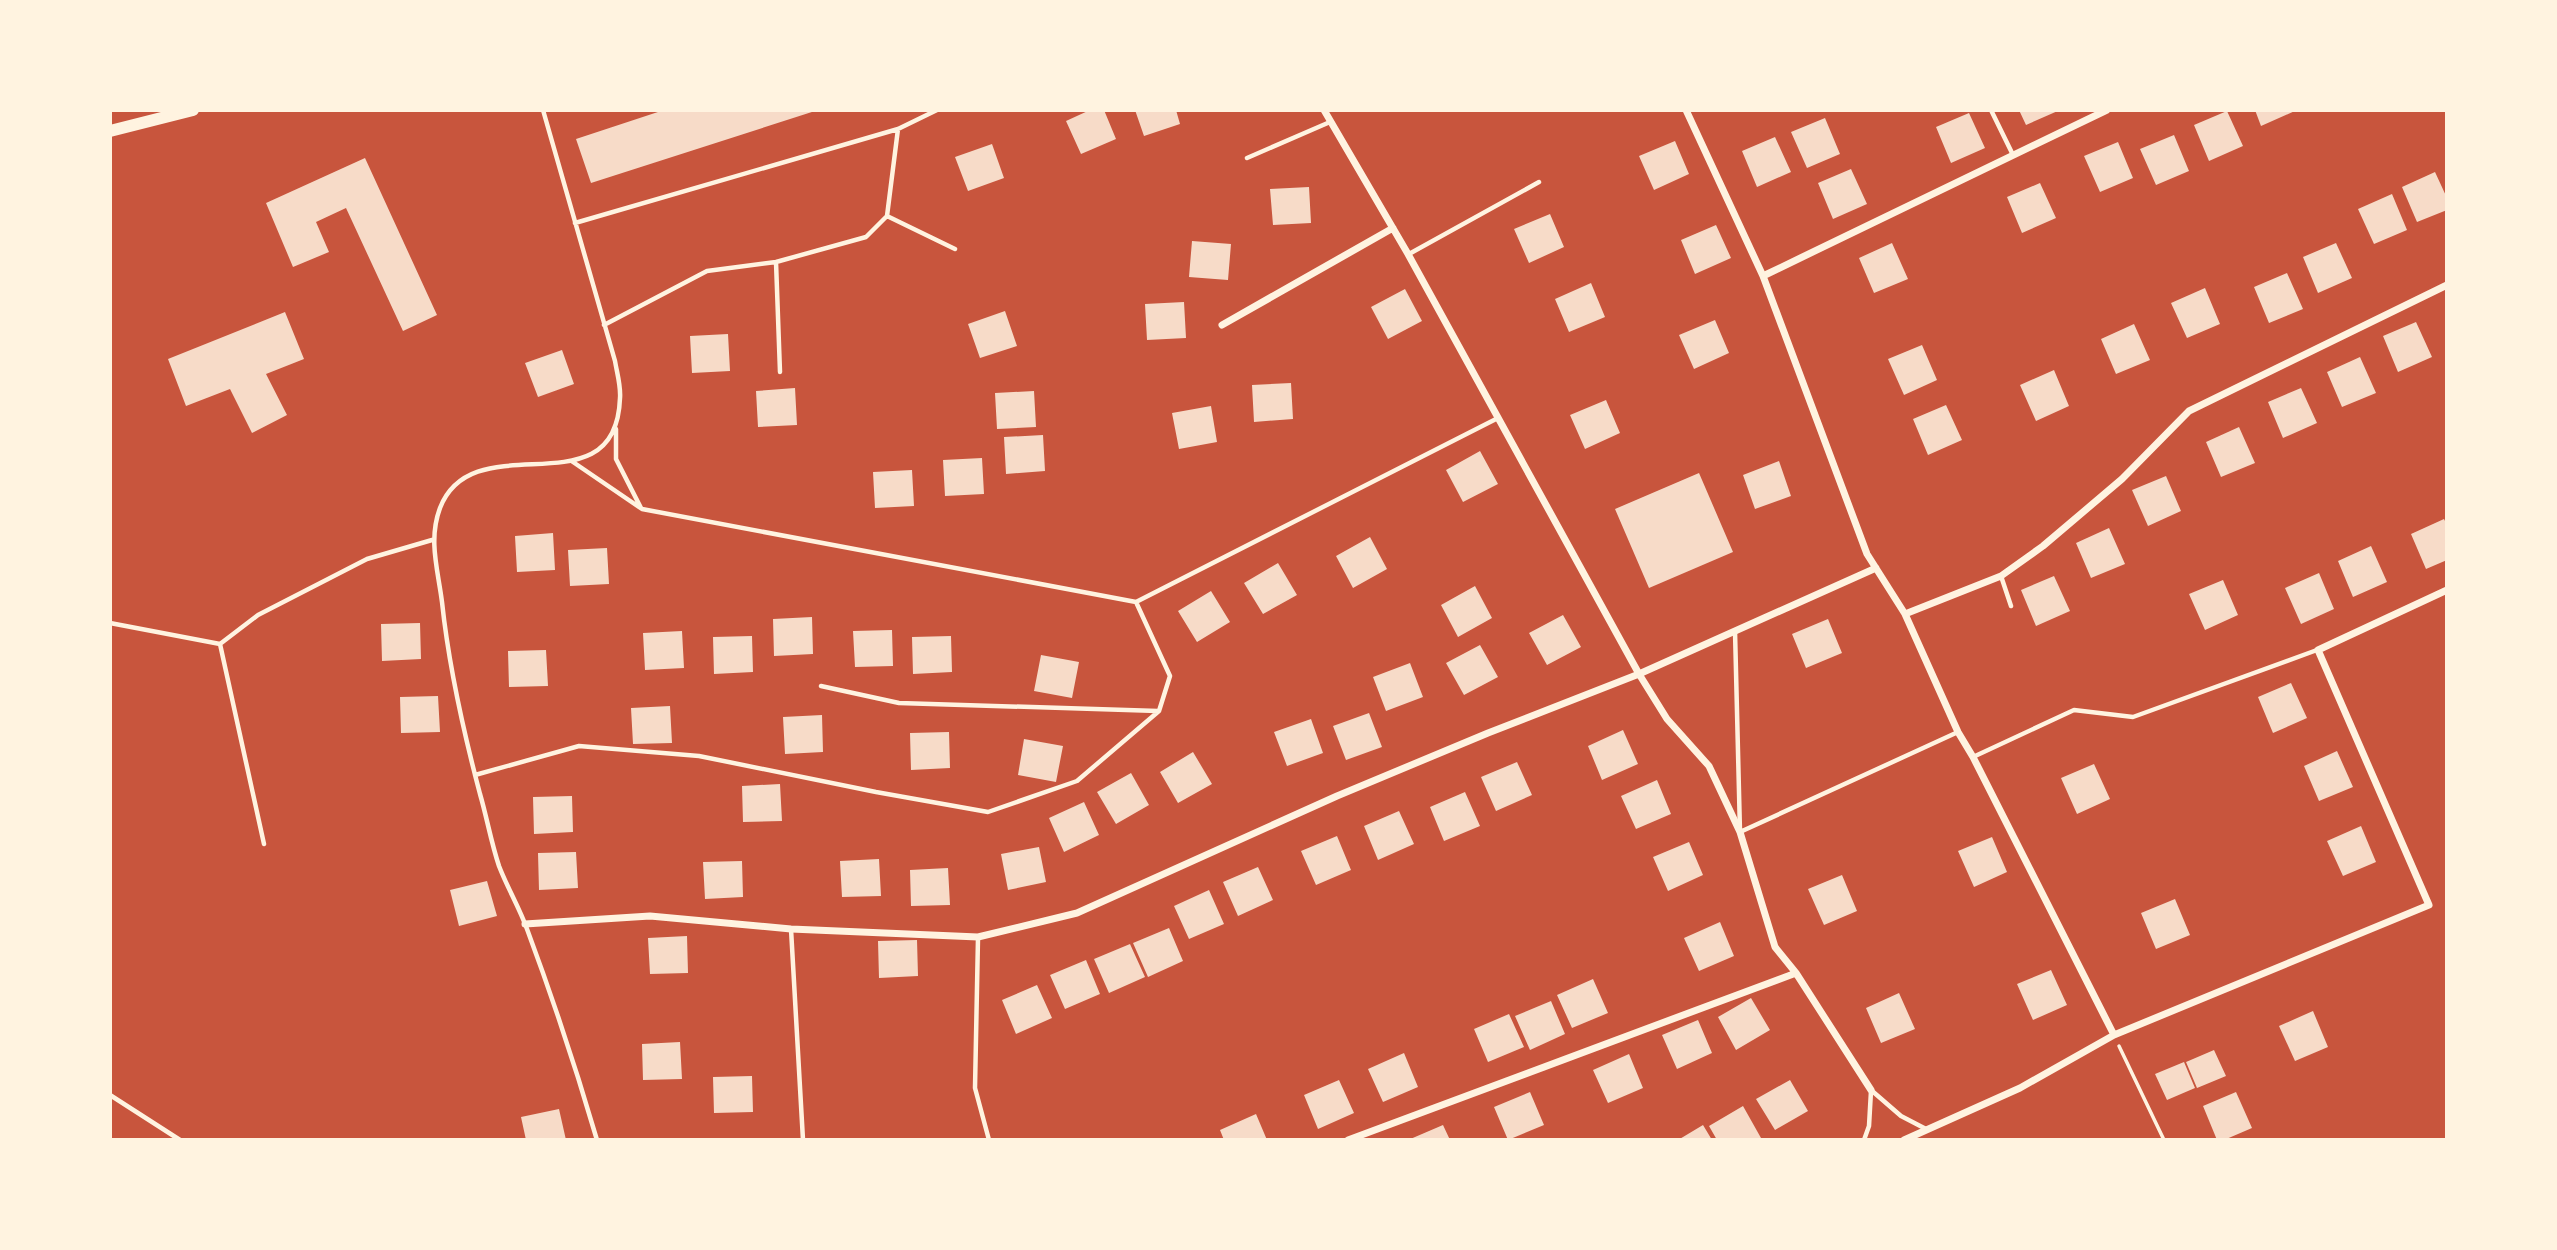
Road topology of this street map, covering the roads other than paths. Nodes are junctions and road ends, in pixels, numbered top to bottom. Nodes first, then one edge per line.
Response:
1 (193, 110) edge
2 (543, 110) edge
3 (937, 110) edge
4 (1324, 110) edge
5 (1686, 110) edge
6 (1991, 110) edge
7 (2108, 110) edge
8 (1331, 121) junction
9 (898, 129) junction
10 (110, 131) edge
11 (2014, 155) junction
12 (1247, 158) dead end
13 (1539, 182) dead end
14 (887, 216) junction
15 (575, 223) junction
16 (1393, 228) junction
17 (955, 249) dead end
18 (1408, 254) junction
19 (776, 262) junction
20 (1763, 276) junction
21 (2447, 285) edge
22 (604, 325) junction
23 (1222, 325) dead end
24 (780, 372) dead end
25 (1498, 418) junction
26 (616, 428) junction
27 (573, 462) junction
28 (642, 509) junction
29 (432, 540) junction
30 (1876, 568) junction
31 (2001, 576) junction
32 (2447, 590) edge
33 (1136, 602) junction
34 (2011, 606) dead end
35 (1905, 614) junction
36 (110, 623) edge
37 (1735, 631) junction
38 (220, 644) junction
39 (2318, 650) junction
40 (1639, 674) junction
41 (821, 685) dead end
42 (1159, 710) junction
43 (1958, 732) junction
44 (1973, 757) junction
45 (475, 775) junction
46 (1740, 832) junction
47 (264, 844) dead end
48 (525, 924) junction
49 (791, 929) junction
50 (978, 937) junction
51 (1796, 973) junction
52 (2114, 1035) junction
53 (1871, 1090) junction
54 (110, 1095) edge
55 (1927, 1129) junction
56 (180, 1140) edge
57 (597, 1140) edge
58 (803, 1140) edge
59 (989, 1140) edge
60 (1348, 1140) edge
61 (1864, 1140) edge
62 (1904, 1140) edge

1 - 10 street
2 - 15 lane
3 - 9 lane
4 - 8 street
5 - 20 street
6 - 11 lane
7 - 11 street
8 - 12 lane
8 - 16 street
9 - 14 lane
9 - 15 lane
11 - 20 street
13 - 18 lane
14 - 17 lane
14 - 19 lane
15 - 22 lane
16 - 18 street
16 - 23 street
18 - 25 street
19 - 22 lane
19 - 24 lane
20 - 30 street
21 - 31 street
22 - 26 lane
25 - 33 lane
25 - 40 street
26 - 27 lane
26 - 28 lane
27 - 28 lane
27 - 29 lane
28 - 33 lane
29 - 38 lane
29 - 45 lane
30 - 35 street
30 - 37 street
31 - 34 lane
31 - 35 street
32 - 39 street
33 - 42 lane
35 - 43 street
36 - 38 lane
37 - 40 street
37 - 46 lane
38 - 47 lane
39 - 44 lane
39 - 52 street
40 - 46 street
40 - 50 street
41 - 42 lane
42 - 45 lane
43 - 44 street
43 - 46 lane
44 - 52 street
45 - 48 lane
46 - 51 street
48 - 49 street
48 - 57 lane
49 - 50 street
49 - 58 lane
50 - 59 lane
51 - 53 street
51 - 60 street
52 - 55 street
53 - 55 lane
53 - 61 lane
54 - 56 lane
55 - 62 street

